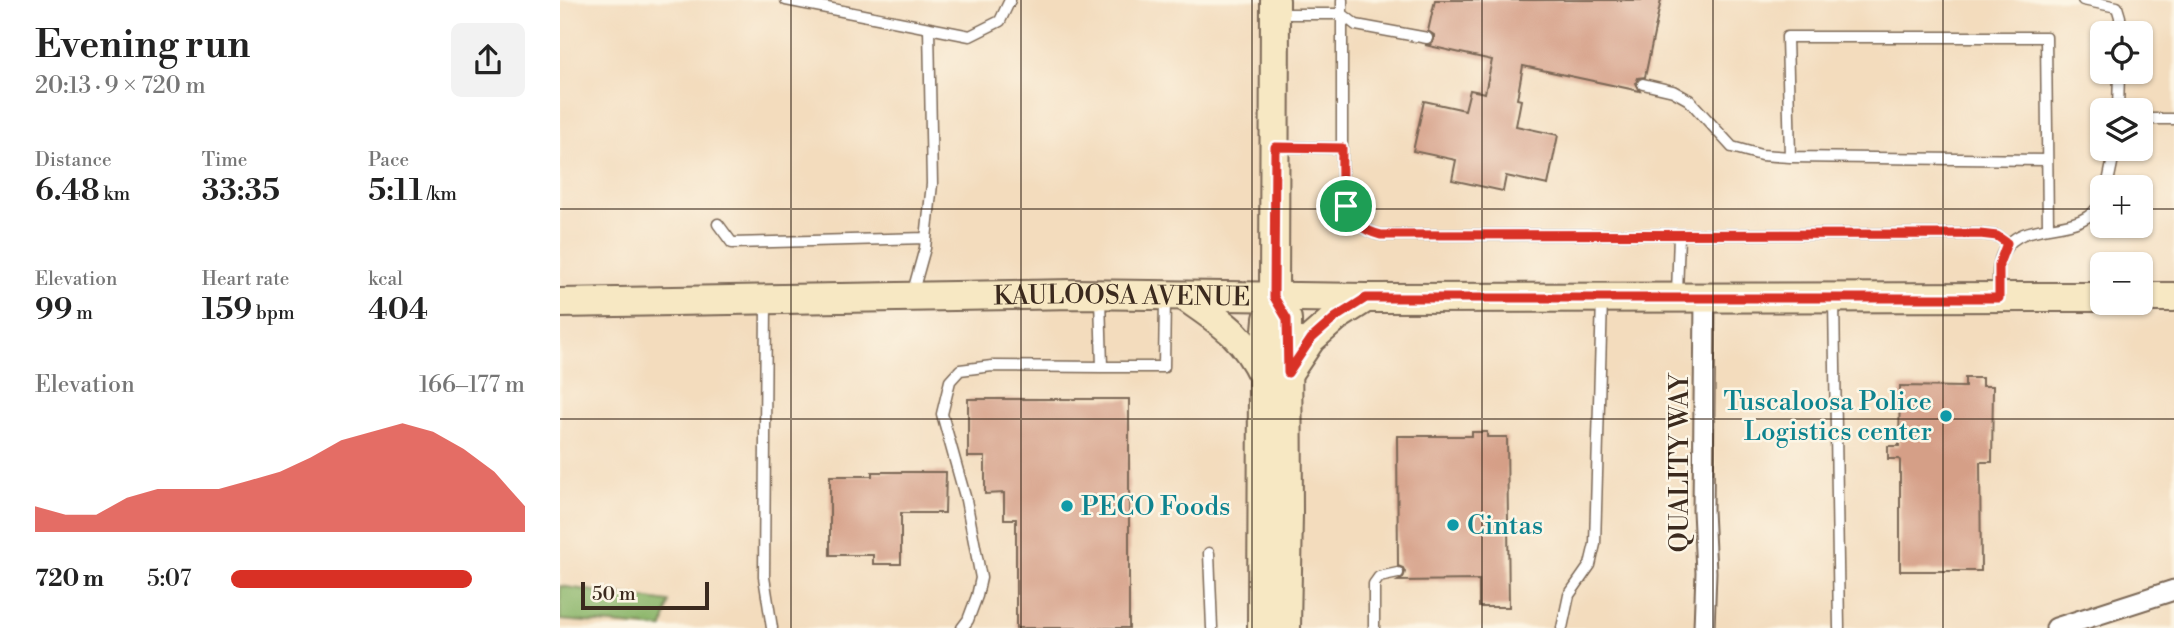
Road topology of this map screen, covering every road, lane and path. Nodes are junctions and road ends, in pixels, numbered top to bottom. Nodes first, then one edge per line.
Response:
1 (786, 0) edge
2 (1010, 0) edge
3 (1342, 0) edge
4 (2083, 0) edge
5 (1275, 7) edge
6 (1342, 13) junction
7 (2120, 21) edge
8 (929, 28) junction
9 (1426, 38) dead end
10 (1643, 84) dead end
11 (2153, 119) edge
12 (2174, 119) edge
13 (1275, 147) junction
14 (1342, 148) junction
15 (1790, 157) junction
16 (2047, 160) junction
17 (2090, 217) edge
18 (718, 224) dead end
19 (2048, 228) junction
20 (1679, 235) junction
21 (926, 238) junction
22 (2007, 243) junction
23 (1100, 294) junction
24 (1174, 295) junction
25 (914, 297) junction
26 (1274, 297) junction
27 (2090, 297) edge
28 (2153, 297) edge
29 (2174, 297) edge
30 (1366, 298) junction
31 (1602, 298) junction
32 (1691, 298) junction
33 (1834, 298) junction
34 (1999, 298) junction
35 (766, 300) junction
36 (560, 303) edge
37 (1102, 367) junction
38 (1275, 374) junction
39 (1209, 553) dead end
40 (1398, 573) dead end
41 (2174, 590) edge
42 (772, 628) edge
43 (962, 628) edge
44 (1212, 628) edge
45 (1262, 628) edge
46 (1286, 628) edge
47 (1374, 628) edge
48 (1562, 628) edge
49 (1704, 628) edge
50 (1839, 628) edge
51 (2056, 628) edge

1 - 8 lane
2 - 8 lane
3 - 6 lane
4 - 7 lane
5 - 6 lane
5 - 13 street
6 - 9 lane
6 - 14 lane
8 - 21 lane
10 - 15 lane
11 - 12 lane
13 - 14 lane
13 - 26 street
14 - 20 lane
15 - 16 lane
15 - 16 lane
16 - 19 lane
17 - 19 lane
18 - 21 lane
19 - 22 lane
20 - 22 lane
20 - 32 lane
21 - 25 lane
22 - 34 lane
23 - 24 street, KAULOOSA AVENUE
23 - 25 street, KAULOOSA AVENUE
23 - 37 lane
24 - 26 street, KAULOOSA AVENUE
24 - 37 lane
24 - 38 street
25 - 35 street, KAULOOSA AVENUE
26 - 30 street, KAULOOSA AVENUE
26 - 38 street
27 - 34 street, KAULOOSA AVENUE
28 - 29 street
30 - 31 street, KAULOOSA AVENUE
30 - 38 street
31 - 32 street, KAULOOSA AVENUE
31 - 48 lane
32 - 33 street, KAULOOSA AVENUE
32 - 49 street, QUALITY WAY
33 - 34 street, KAULOOSA AVENUE
33 - 50 lane
35 - 36 street, KAULOOSA AVENUE
35 - 42 lane
37 - 43 lane
38 - 45 street
38 - 46 street
39 - 44 lane
40 - 47 lane
41 - 51 street

